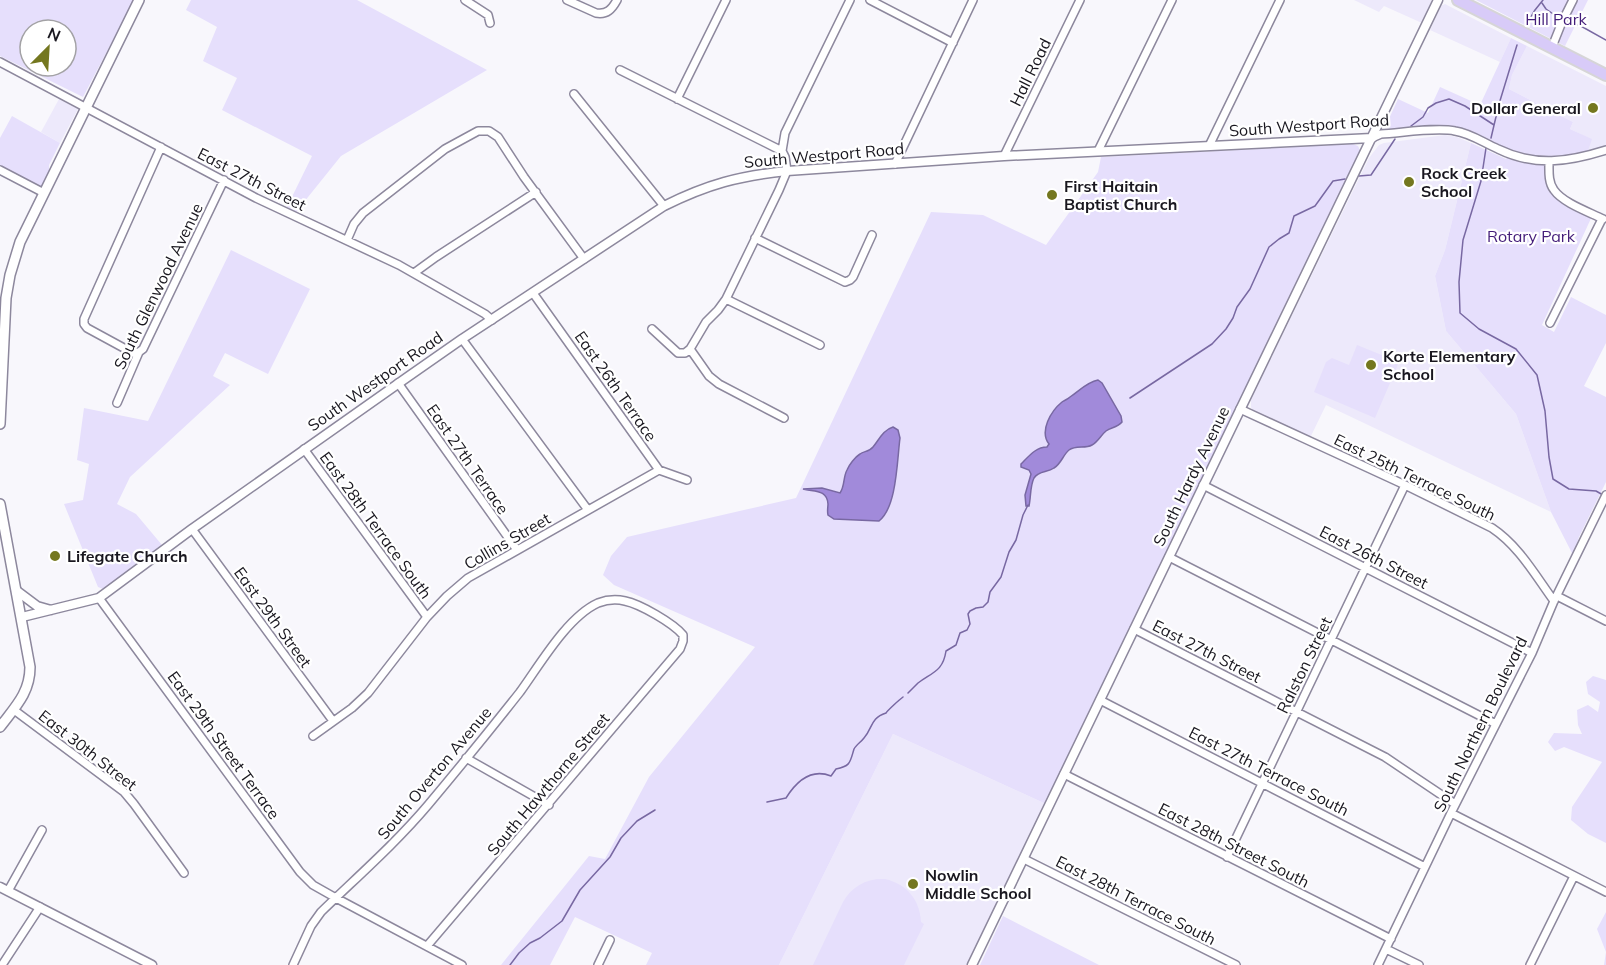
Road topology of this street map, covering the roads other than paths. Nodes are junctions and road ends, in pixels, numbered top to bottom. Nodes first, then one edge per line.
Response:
1 (139, 0) edge
2 (465, 0) edge
3 (567, 0) edge
4 (617, 0) edge
5 (726, 0) edge
6 (850, 0) edge
7 (870, 0) edge
8 (973, 0) edge
9 (1080, 0) edge
10 (1172, 0) edge
11 (1280, 0) edge
12 (1438, 0) edge
13 (1458, 0) edge
14 (1573, 0) edge
15 (490, 23) dead end
16 (952, 43) junction
17 (1551, 48) junction
18 (0, 62) edge
19 (620, 70) dead end
20 (1605, 73) edge
21 (574, 94) dead end
22 (677, 99) junction
23 (86, 106) junction
24 (1372, 138) junction
25 (1209, 146) junction
26 (161, 147) junction
27 (1606, 150) edge
28 (782, 151) junction
29 (1098, 151) junction
30 (1004, 156) junction
31 (1549, 162) junction
32 (895, 164) junction
33 (0, 170) edge
34 (787, 171) junction
35 (224, 180) junction
36 (536, 192) junction
37 (44, 194) junction
38 (664, 206) junction
39 (1604, 220) edge
40 (872, 235) dead end
41 (755, 238) junction
42 (347, 240) junction
43 (584, 259) junction
44 (414, 273) junction
45 (533, 293) junction
46 (726, 298) junction
47 (492, 320) junction
48 (1550, 323) dead end
49 (652, 328) dead end
50 (462, 339) junction
51 (820, 345) dead end
52 (690, 349) junction
53 (139, 352) junction
54 (1, 380) edge
55 (398, 383) junction
56 (117, 403) dead end
57 (1240, 409) junction
58 (784, 418) dead end
59 (0, 424) edge
60 (304, 449) junction
61 (659, 470) junction
62 (687, 480) dead end
63 (1203, 485) junction
64 (1405, 485) junction
65 (1606, 495) edge
66 (0, 504) edge
67 (588, 510) junction
68 (192, 529) junction
69 (517, 550) junction
70 (1169, 557) junction
71 (1365, 568) junction
72 (17, 591) junction
73 (99, 598) junction
74 (1556, 598) junction
75 (52, 610) junction
76 (22, 617) junction
77 (427, 617) junction
78 (1606, 621) edge
79 (1134, 629) junction
80 (683, 637) joint
81 (1331, 640) junction
82 (1532, 653) junction
83 (1100, 700) junction
84 (14, 710) junction
85 (1296, 712) junction
86 (333, 721) junction
87 (1496, 724) junction
88 (0, 727) edge
89 (313, 736) dead end
90 (466, 758) junction
91 (1064, 774) junction
92 (1262, 783) junction
93 (1455, 804) junction
94 (549, 805) junction
95 (1451, 813) junction
96 (42, 830) dead end
97 (1227, 856) junction
98 (1024, 859) junction
99 (1425, 867) junction
100 (183, 873) dead end
101 (1574, 876) junction
102 (4, 889) edge
103 (1606, 892) edge
104 (336, 898) junction
105 (40, 907) junction
106 (1391, 939) junction
107 (610, 940) dead end
108 (427, 946) junction
109 (1386, 949) junction
110 (2, 965) edge
111 (152, 965) edge
112 (293, 965) edge
113 (462, 965) edge
114 (598, 965) edge
115 (972, 965) edge
116 (1236, 965) edge
117 (1378, 965) edge
118 (1419, 965) edge
119 (1530, 965) edge

1 - 23 main road
2 - 15 street
3 - 4 street
5 - 22 street
6 - 28 street
7 - 16 street
8 - 16 street
9 - 30 street, Hall Road
10 - 29 street
11 - 25 street
12 - 24 street, South Hardy Avenue
13 - 17 main road
14 - 17 street
16 - 32 street
17 - 20 main road
18 - 23 street, East 27th Street
19 - 22 street
21 - 38 street
22 - 28 street
23 - 26 street, East 27th Street
23 - 37 main road
24 - 25 street, South Westport Road
24 - 31 street, South Westport Road
24 - 57 street, South Hardy Avenue
25 - 29 street, South Westport Road
26 - 35 street, East 27th Street
26 - 53 street
27 - 31 street, South Westport Road
28 - 34 street
29 - 30 street, South Westport Road
30 - 32 street, South Westport Road
31 - 39 street
32 - 34 street, South Westport Road
33 - 37 street
34 - 38 street, South Westport Road
34 - 41 street
35 - 42 street, East 27th Street
35 - 53 street, South Glenwood Avenue
36 - 42 street
36 - 43 street
36 - 44 street
37 - 54 main road
38 - 43 street, South Westport Road
39 - 48 street
40 - 41 street
41 - 46 street
42 - 44 street, East 27th Street
43 - 45 street, South Westport Road
44 - 47 street, East 27th Street
45 - 47 street, South Westport Road
45 - 61 street, East 26th Terrace
46 - 51 street
46 - 52 street
47 - 50 street, South Westport Road
49 - 52 street
50 - 55 street, South Westport Road
50 - 67 street
52 - 58 street
53 - 56 street, South Glenwood Avenue
54 - 59 main road
55 - 60 street, South Westport Road
55 - 69 street, East 27th Terrace
57 - 63 street, South Hardy Avenue
57 - 64 street, East 25th Terrace South
60 - 68 street, South Westport Road
60 - 77 street, East 28th Terrace South
61 - 62 street
61 - 67 street, Collins Street
63 - 70 street, South Hardy Avenue
63 - 71 street, East 26th Street
64 - 71 street, Ralston Street
64 - 74 street, East 25th Terrace South
65 - 74 street, South Northern Boulevard
66 - 72 main road
67 - 69 street, Collins Street
68 - 73 street, South Westport Road
68 - 86 street, East 29th Street
69 - 77 street, Collins Street
70 - 79 street, South Hardy Avenue
70 - 81 street
71 - 81 street, Ralston Street
71 - 82 street, East 26th Street
72 - 75 street
72 - 76 main road
73 - 75 street, South Westport Road
73 - 104 street, East 29th Street Terrace
74 - 78 street, East 25th Terrace South
74 - 82 street, South Northern Boulevard
75 - 76 street, South Westport Road
76 - 84 main road
77 - 86 street, Collins Street
79 - 83 street, South Hardy Avenue
79 - 85 street, East 27th Street
80 - 90 street, South Overton Avenue
80 - 94 street, South Hawthorne Street
81 - 85 street, Ralston Street
81 - 87 street
82 - 87 street, South Northern Boulevard
83 - 91 street, South Hardy Avenue
83 - 92 street, East 27th Terrace South
84 - 88 main road
84 - 100 street, East 30th Street
85 - 92 street, Ralston Street
85 - 93 street, East 27th Street
86 - 89 street, Collins Street
87 - 93 street, South Northern Boulevard
90 - 94 street
90 - 104 street, South Overton Avenue
91 - 97 street, East 28th Street South
91 - 98 street, South Hardy Avenue
92 - 97 street, Ralston Street
92 - 99 street, East 27th Terrace South
93 - 95 street, South Northern Boulevard
94 - 108 street, South Hawthorne Street
95 - 99 street, South Northern Boulevard
95 - 101 street
96 - 102 street
97 - 106 street, East 28th Street South
98 - 115 street, South Hardy Avenue
98 - 116 street, East 28th Terrace South
99 - 106 street, South Northern Boulevard
101 - 103 street
101 - 119 street
102 - 105 street
104 - 108 street
104 - 112 street, South Overton Avenue
105 - 110 street
105 - 111 street
106 - 109 street, South Northern Boulevard
107 - 114 street
108 - 113 street
109 - 117 street, South Northern Boulevard
109 - 118 street

